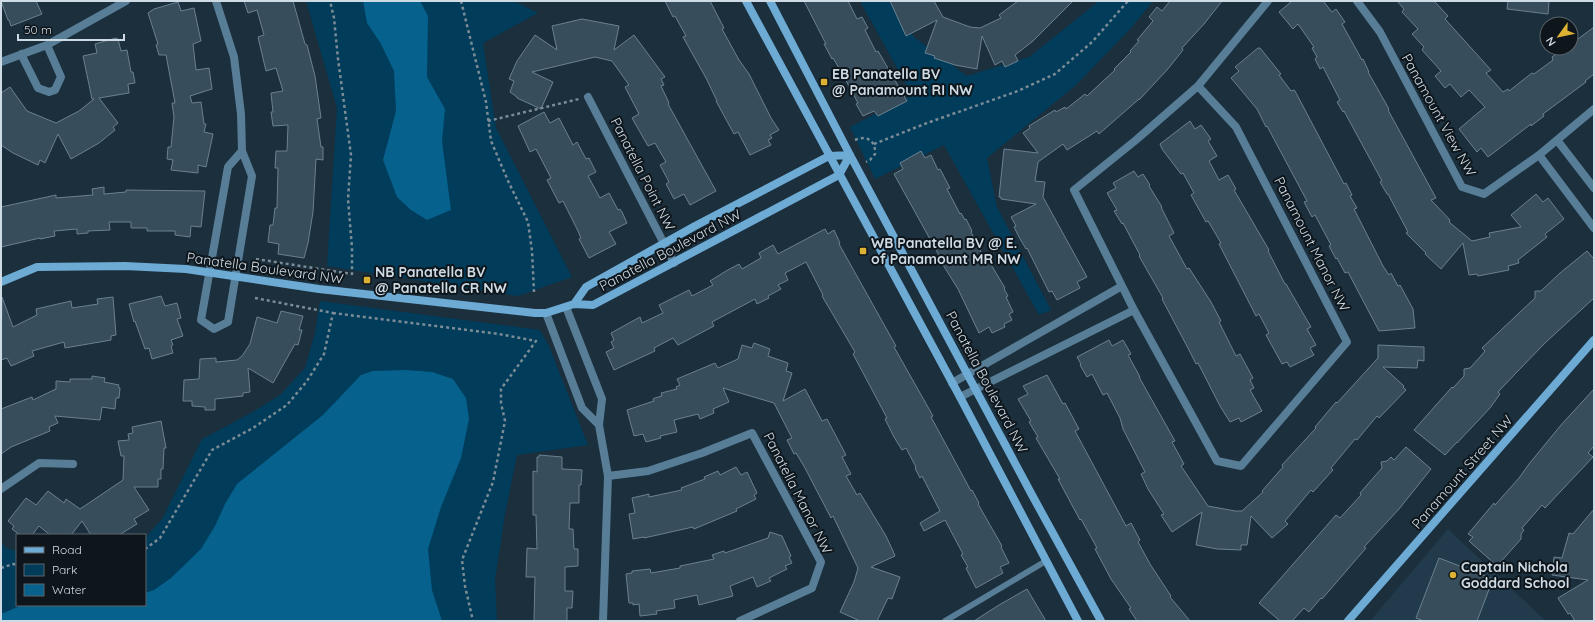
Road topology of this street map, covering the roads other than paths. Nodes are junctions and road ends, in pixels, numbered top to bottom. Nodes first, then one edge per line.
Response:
1 (126, 1) edge
2 (216, 1) edge
3 (746, 1) edge
4 (770, 1) edge
5 (1268, 1) edge
6 (1357, 1) edge
7 (47, 45) junction
8 (22, 54) junction
9 (1, 62) edge
10 (1198, 86) junction
11 (588, 97) road end
12 (1594, 110) edge
13 (1557, 140) junction
14 (242, 151) junction
15 (1538, 155) junction
16 (829, 156) junction
17 (850, 156) junction
18 (839, 175) junction
19 (1594, 188) edge
20 (1594, 228) edge
21 (664, 244) junction
22 (674, 263) junction
23 (210, 272) junction
24 (235, 275) junction
25 (1, 282) edge
26 (1122, 286) junction
27 (570, 305) junction
28 (1134, 310) junction
29 (546, 313) junction
30 (1594, 340) edge
31 (968, 374) junction
32 (952, 383) junction
33 (976, 389) junction
34 (960, 398) junction
35 (599, 425) junction
36 (73, 464) dead end
37 (608, 476) junction
38 (1, 489) edge
39 (1046, 561) junction
40 (603, 621) edge
41 (740, 621) edge
42 (945, 621) edge
43 (1078, 621) edge
44 (1101, 621) edge
45 (1348, 621) edge

1 - 7 street
2 - 14 street
3 - 16 street
4 - 17 street, Panatella Boulevard NW
5 - 10 street
6 - 15 street, Panamount View NW
7 - 8 street
7 - 8 street
8 - 9 street
10 - 26 street, Panamount Manor NW
10 - 28 street, Panamount Manor NW
11 - 21 street, Panatella Point NW
12 - 13 street, Panamount View NW
13 - 15 street, Panamount View NW
13 - 19 street
14 - 23 street
14 - 24 street
15 - 20 street
16 - 17 street, Panatella Boulevard NW
16 - 18 street
16 - 21 street, Panatella Boulevard NW
17 - 18 street
17 - 31 street, Panatella Boulevard NW
18 - 22 street, Panatella Boulevard NW
18 - 32 street
21 - 22 street, Panatella Point NW
21 - 27 street, Panatella Boulevard NW
22 - 27 street, Panatella Boulevard NW
23 - 24 street, Panatella Boulevard NW
23 - 24 street
23 - 25 street, Panatella Boulevard NW
24 - 29 street, Panatella Boulevard NW
26 - 28 street, Panamount Manor NW
26 - 31 street
27 - 29 street, Panatella Boulevard NW
27 - 35 street
28 - 33 street
29 - 35 street
30 - 45 street, Panamount Street NW
31 - 32 street
31 - 33 street, Panatella Boulevard NW
32 - 34 street
33 - 34 street
33 - 44 street, Panatella Boulevard NW
34 - 39 street
35 - 37 street
36 - 38 street
37 - 40 street
37 - 41 street, Panatella Manor NW
39 - 42 lane
39 - 43 street

